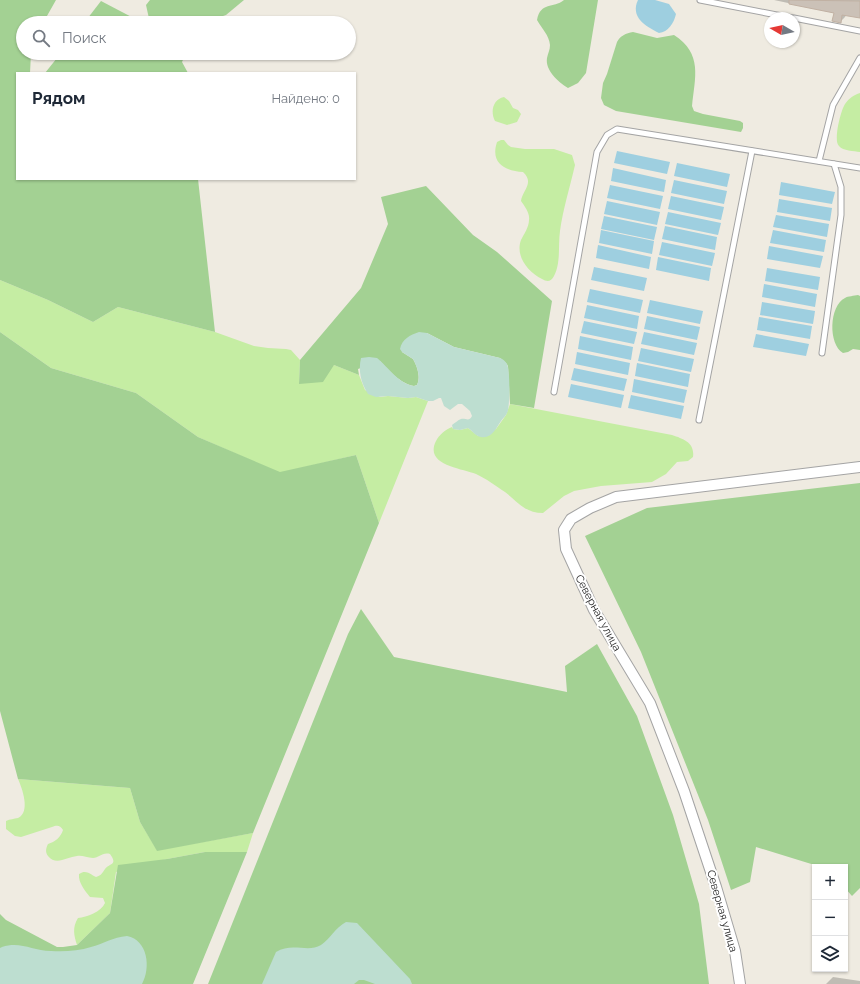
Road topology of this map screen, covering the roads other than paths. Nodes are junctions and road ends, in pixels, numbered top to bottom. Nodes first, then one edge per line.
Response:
1 (700, 0) edge
2 (764, 12) edge
3 (800, 19) edge
4 (860, 31) edge
5 (860, 58) edge
6 (752, 151) junction
7 (819, 161) junction
8 (834, 164) junction
9 (860, 168) edge
10 (822, 353) dead end
11 (554, 392) dead end
12 (699, 420) dead end
13 (860, 466) edge
14 (740, 984) edge

1 - 2 lane
3 - 4 lane
5 - 7 lane
6 - 7 lane
6 - 11 lane
6 - 12 lane
7 - 8 lane
8 - 9 lane
8 - 10 lane
13 - 14 street, Северная улица

